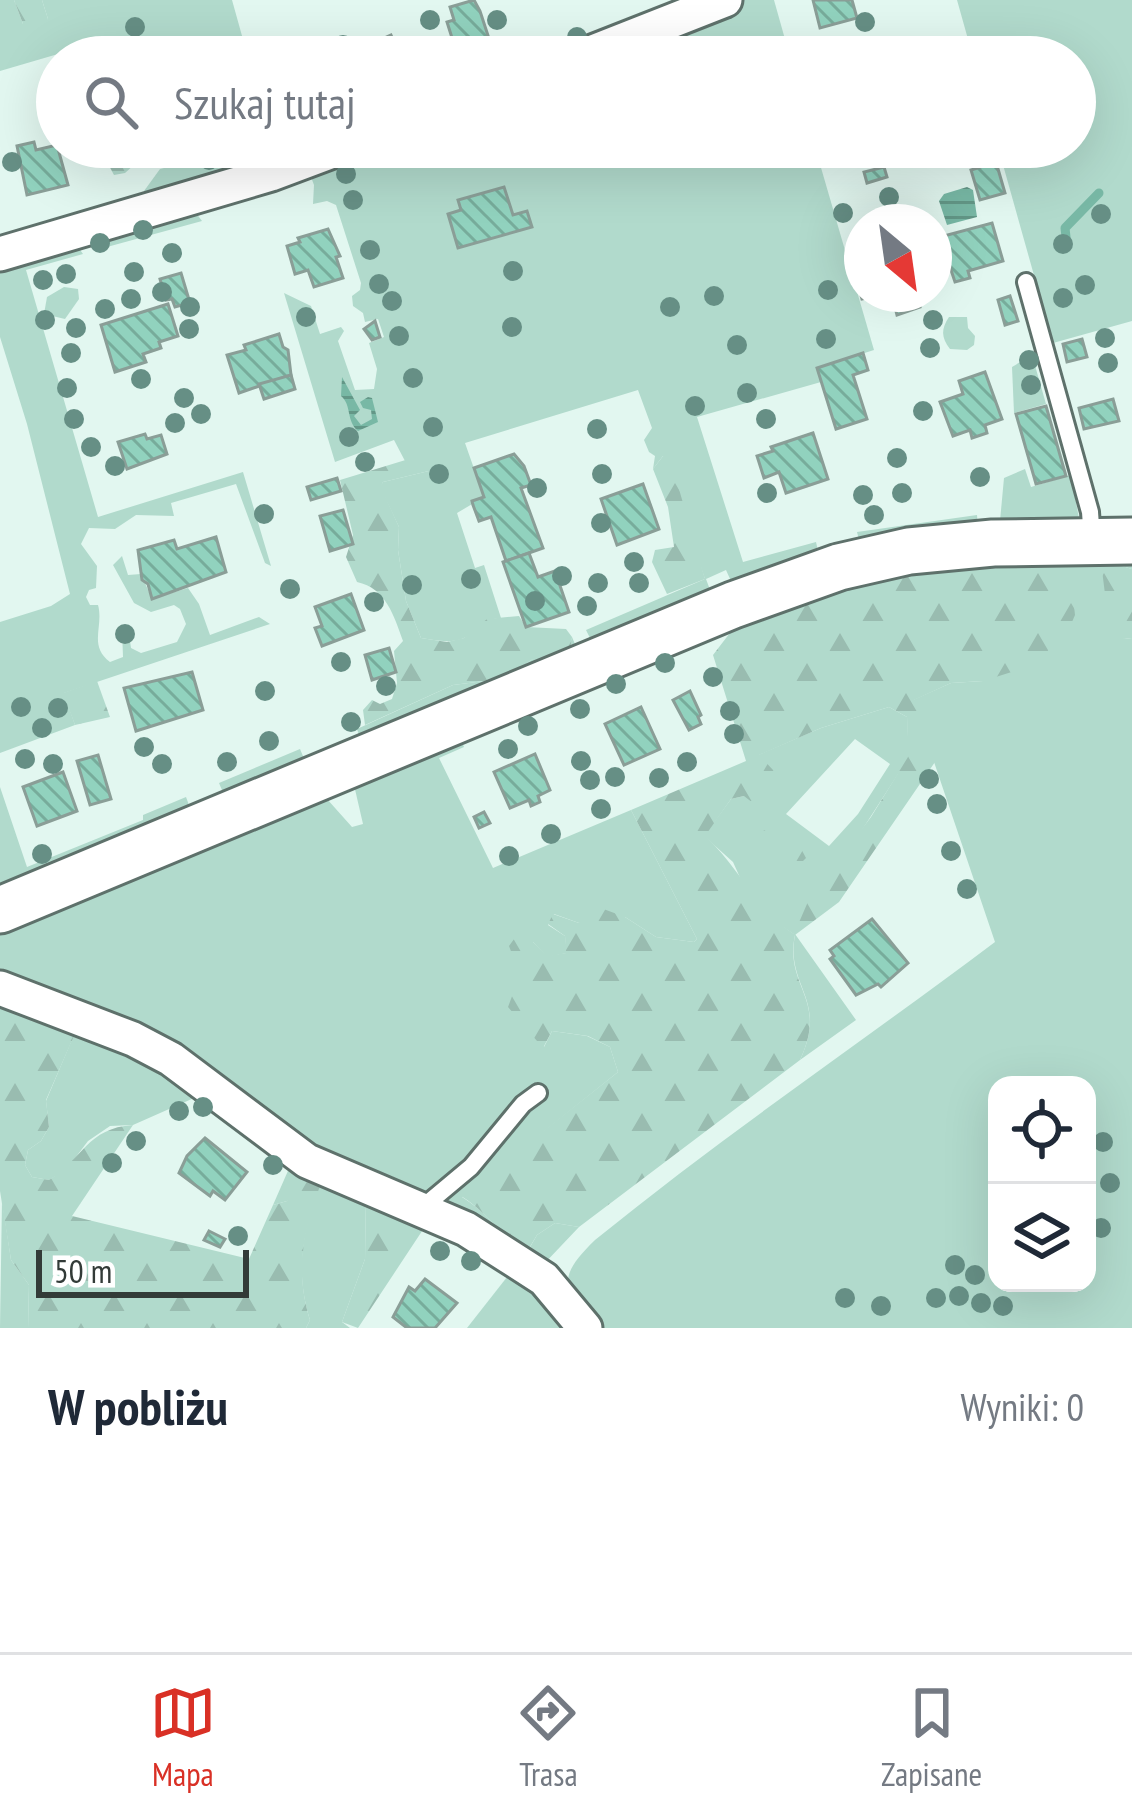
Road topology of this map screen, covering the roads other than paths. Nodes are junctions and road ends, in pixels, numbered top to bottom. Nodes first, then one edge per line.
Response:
1 (724, 0) edge
2 (633, 36) edge
3 (287, 168) edge
4 (0, 254) edge
5 (1026, 282) dead end
6 (1112, 541) edge
7 (0, 910) edge
8 (0, 988) edge
9 (538, 1093) dead end
10 (422, 1208) junction
11 (585, 1328) edge

1 - 2 street
3 - 4 street
5 - 6 lane
6 - 7 street
8 - 10 street
9 - 10 lane
10 - 11 street

